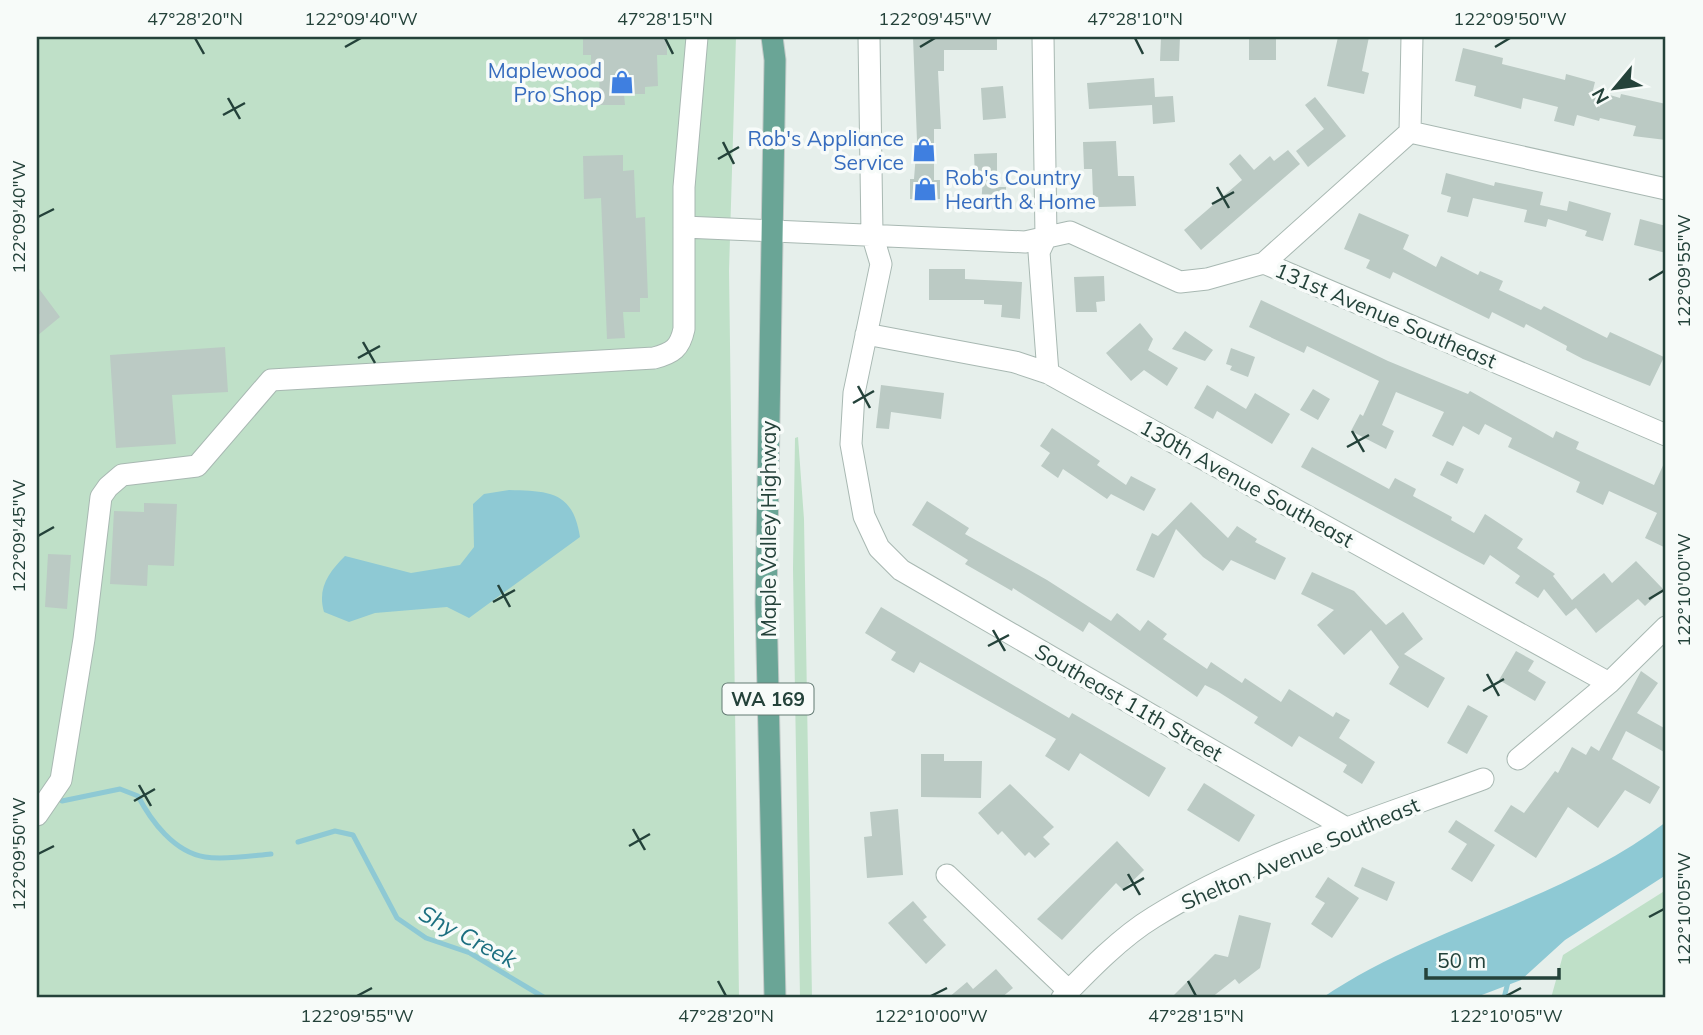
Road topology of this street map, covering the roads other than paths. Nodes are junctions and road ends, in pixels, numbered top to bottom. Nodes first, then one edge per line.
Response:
1 (697, 37) edge
2 (772, 37) edge
3 (779, 37) edge
4 (869, 37) edge
5 (1043, 37) edge
6 (1412, 37) edge
7 (775, 60) junction
8 (1410, 132) junction
9 (1666, 189) edge
10 (684, 227) junction
11 (771, 230) junction
12 (872, 234) junction
13 (1046, 237) junction
14 (1264, 263) junction
15 (866, 334) junction
16 (1048, 373) junction
17 (1666, 435) edge
18 (1666, 626) edge
19 (1609, 683) junction
20 (1518, 760) dead end
21 (1483, 779) dead end
22 (37, 815) edge
23 (1348, 829) junction
24 (947, 875) dead end
25 (1066, 995) edge
26 (775, 998) edge

1 - 10 street
2 - 7 main road, Maple Valley Highway / WA 169
3 - 7 main road, Maple Valley Highway / WA 169
4 - 12 street
5 - 13 street
6 - 8 street
7 - 11 main road, Maple Valley Highway / WA 169
8 - 9 street
8 - 14 street
10 - 11 street, 131st Avenue Southeast
10 - 22 street
11 - 12 street, 131st Avenue Southeast
11 - 26 main road, Maple Valley Highway / WA 169
12 - 13 street, 131st Avenue Southeast
12 - 15 street
13 - 14 street, 131st Avenue Southeast
13 - 16 street
14 - 17 street, 131st Avenue Southeast
15 - 16 street, 130th Avenue Southeast
15 - 23 street, Southeast 11th Street
16 - 19 street, 130th Avenue Southeast
18 - 19 street
19 - 20 street
21 - 23 street, Shelton Avenue Southeast
23 - 25 street, Shelton Avenue Southeast
24 - 25 street

